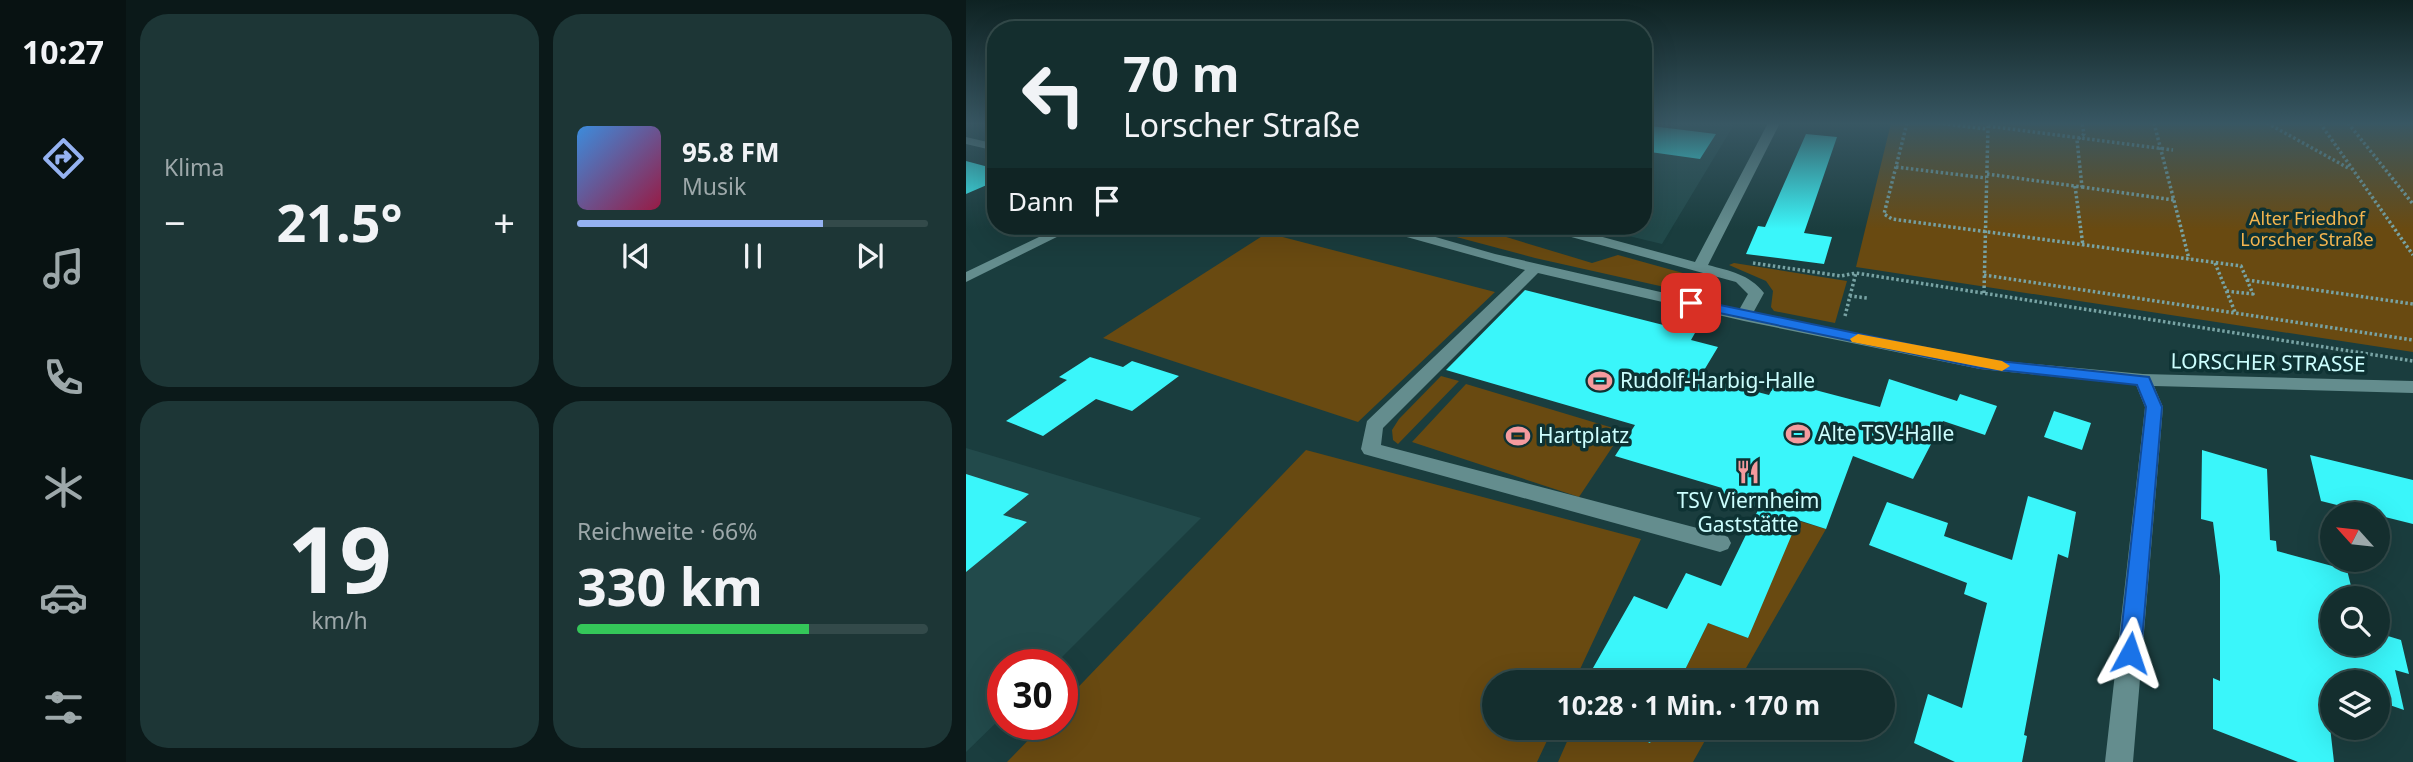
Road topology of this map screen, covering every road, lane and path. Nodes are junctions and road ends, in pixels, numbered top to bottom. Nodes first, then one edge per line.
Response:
1 (1755, 159) edge
2 (1898, 159) edge
3 (1987, 159) edge
4 (2079, 159) edge
5 (2163, 159) edge
6 (2331, 159) edge
7 (2345, 159) edge
8 (2377, 159) edge
9 (1896, 167) junction
10 (2354, 171) junction
11 (1987, 176) junction
12 (2075, 186) junction
13 (2082, 187) junction
14 (2174, 200) junction
15 (2413, 204) edge
16 (1985, 233) junction
17 (1054, 235) edge
18 (1416, 235) edge
19 (1587, 235) edge
20 (2083, 246) junction
21 (2413, 255) edge
22 (2189, 259) junction
23 (1702, 261) junction
24 (2215, 263) junction
25 (1535, 268) junction
26 (1856, 273) junction
27 (1984, 275) junction
28 (966, 278) edge
29 (2247, 280) junction
30 (2226, 291) junction
31 (1984, 293) junction
32 (1850, 296) junction
33 (1867, 298) dead end
34 (2413, 304) edge
35 (2235, 313) junction
36 (1744, 316) junction
37 (1838, 334) junction
38 (2413, 340) edge
39 (2413, 361) edge
40 (2143, 380) junction
41 (2413, 387) edge
42 (1720, 543) dead end
43 (2119, 762) edge

1 - 23 street
2 - 9 path
3 - 11 path
4 - 13 path
5 - 14 path
6 - 10 path
7 - 10 path
8 - 15 path
9 - 11 path
9 - 16 path
10 - 21 path
11 - 12 path
11 - 16 path
12 - 13 path
12 - 20 path
13 - 14 path
14 - 22 path
16 - 20 path
16 - 27 path
17 - 28 street
18 - 25 street, LORSCHER STRASSE
19 - 23 street
20 - 22 path
22 - 24 path
23 - 26 path
23 - 36 street
24 - 29 path
24 - 30 path
25 - 36 street, LORSCHER STRASSE
25 - 42 street
26 - 31 path
26 - 32 path
27 - 31 path
27 - 35 path
29 - 30 path
29 - 34 path
30 - 35 path
31 - 39 path
32 - 33 path
32 - 37 path
35 - 38 path
36 - 37 street, LORSCHER STRASSE
37 - 40 street, LORSCHER STRASSE
40 - 41 street, LORSCHER STRASSE
40 - 43 street

